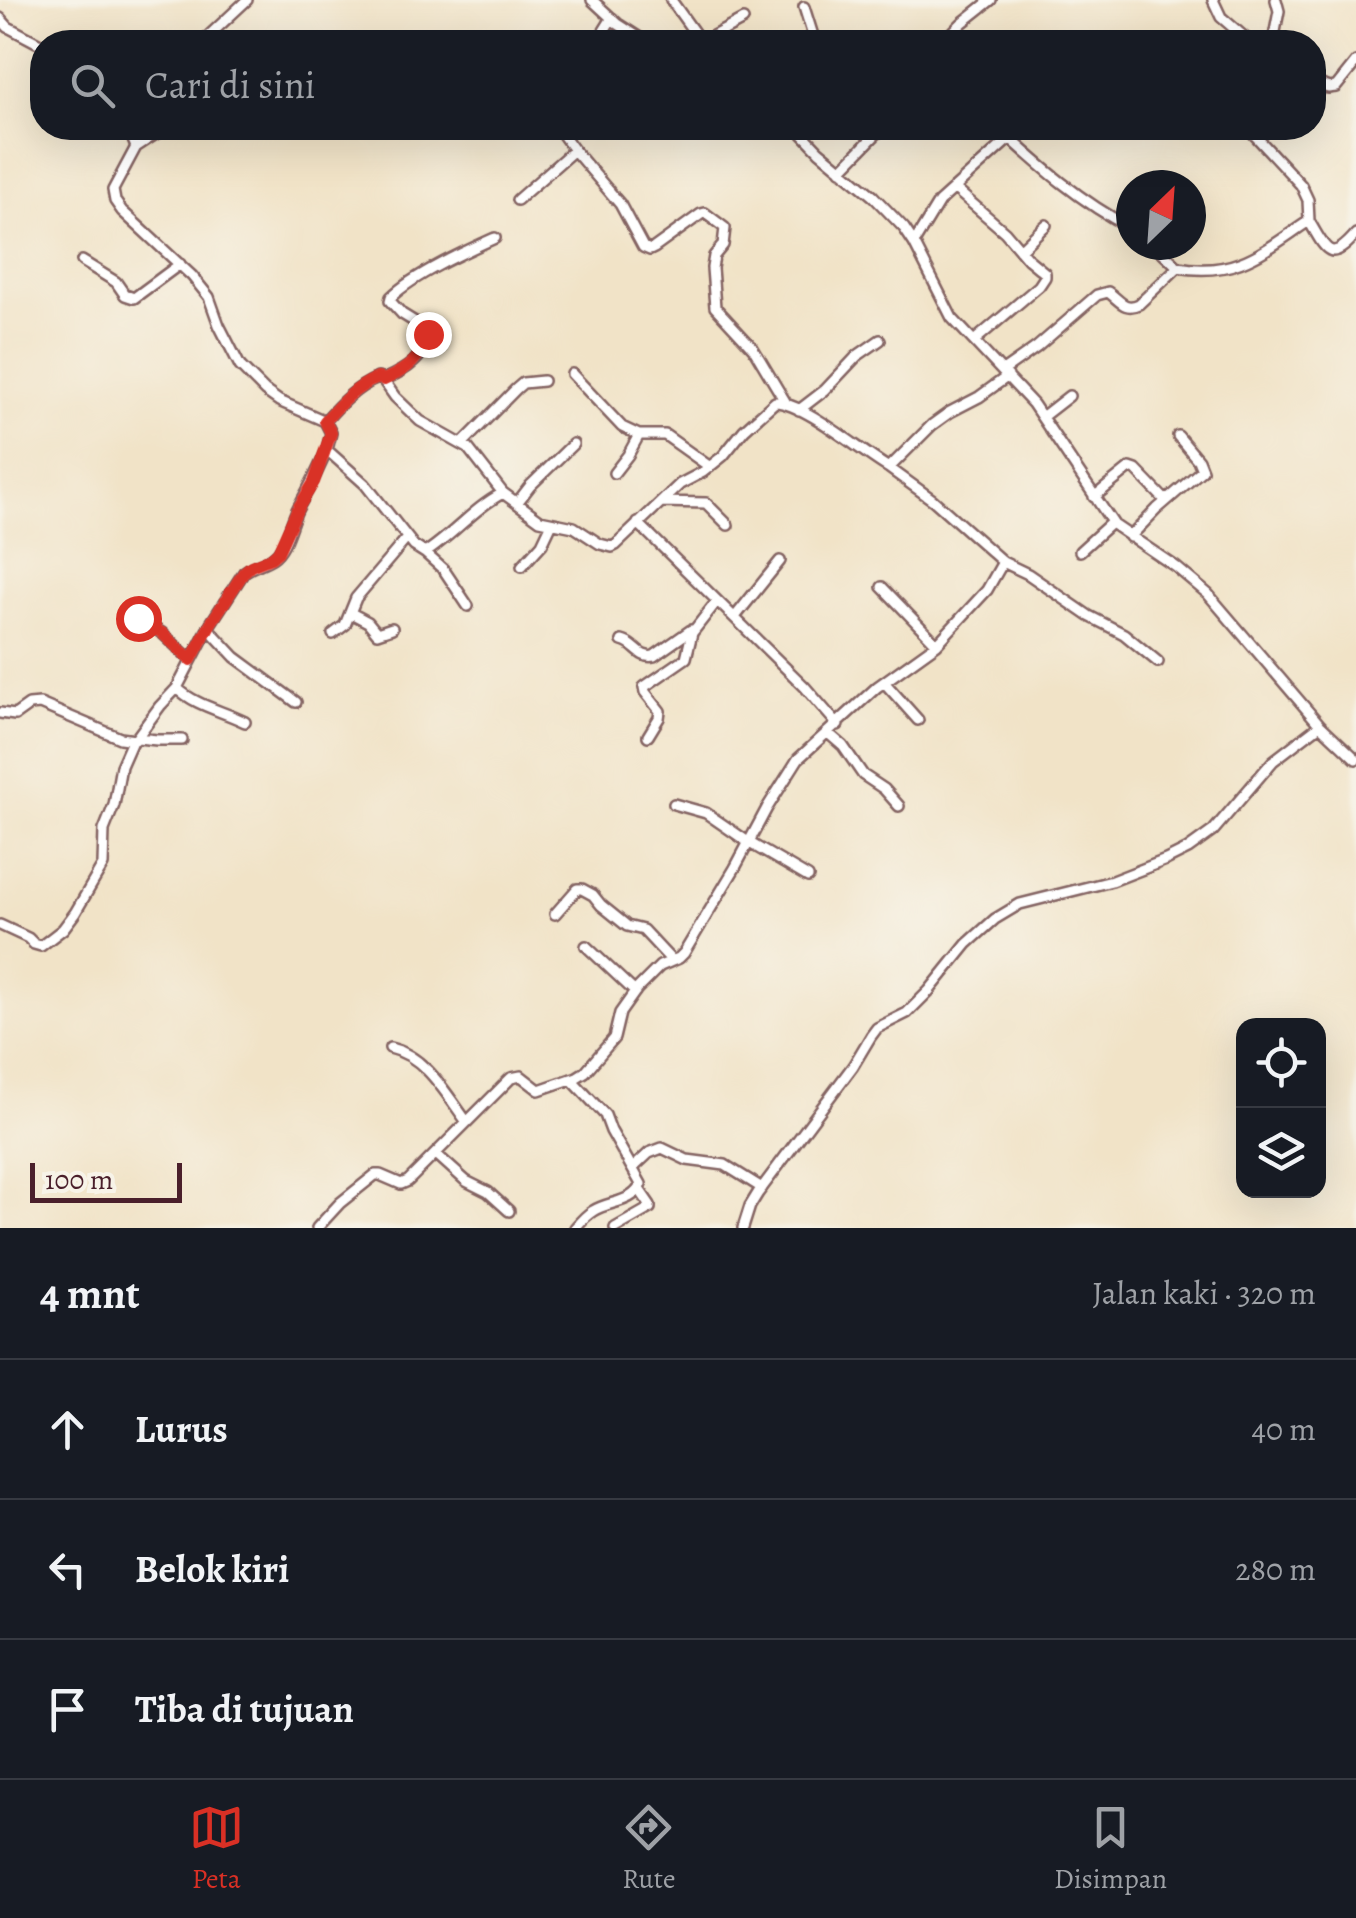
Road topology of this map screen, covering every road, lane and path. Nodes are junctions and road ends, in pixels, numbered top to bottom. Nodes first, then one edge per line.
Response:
1 (247, 0) edge
2 (592, 0) edge
3 (672, 0) edge
4 (990, 0) edge
5 (1213, 0) edge
6 (1276, 0) edge
7 (804, 7) dead end
8 (0, 18) edge
9 (612, 18) junction
10 (743, 20) dead end
11 (215, 30) edge
12 (604, 30) edge
13 (629, 30) edge
14 (693, 30) edge
15 (724, 30) edge
16 (811, 30) edge
17 (955, 30) edge
18 (1236, 30) edge
19 (1275, 30) edge
20 (30, 38) edge
21 (1356, 62) edge
22 (1326, 85) edge
23 (133, 140) edge
24 (147, 140) edge
25 (567, 140) edge
26 (808, 140) edge
27 (870, 140) edge
28 (1008, 140) edge
29 (1012, 140) edge
30 (1260, 140) edge
31 (136, 147) junction
32 (574, 150) junction
33 (841, 170) junction
34 (954, 188) junction
35 (517, 200) dead end
36 (1116, 221) edge
37 (1309, 221) junction
38 (1046, 224) dead end
39 (1356, 234) edge
40 (494, 238) dead end
41 (914, 242) junction
42 (1020, 250) junction
43 (1171, 260) edge
44 (82, 261) dead end
45 (180, 264) junction
46 (1178, 267) junction
47 (880, 340) dead end
48 (974, 341) junction
49 (1006, 373) junction
50 (572, 374) dead end
51 (384, 380) junction
52 (543, 381) dead end
53 (1069, 396) dead end
54 (786, 403) junction
55 (799, 410) junction
56 (1042, 416) junction
57 (325, 421) junction
58 (638, 435) junction
59 (1178, 436) dead end
60 (462, 444) junction
61 (573, 444) dead end
62 (326, 450) junction
63 (710, 467) junction
64 (889, 468) junction
65 (614, 473) dead end
66 (503, 493) junction
67 (1094, 496) junction
68 (1166, 501) junction
69 (660, 502) junction
70 (517, 503) junction
71 (1112, 522) junction
72 (638, 523) junction
73 (552, 524) junction
74 (728, 525) dead end
75 (1130, 537) junction
76 (407, 538) junction
77 (1080, 551) dead end
78 (426, 553) junction
79 (780, 561) dead end
80 (1003, 562) junction
81 (522, 566) dead end
82 (882, 587) dead end
83 (718, 601) junction
84 (468, 606) dead end
85 (350, 613) junction
86 (138, 618) dead end
87 (734, 618) junction
88 (208, 628) junction
89 (392, 628) dead end
90 (695, 628) junction
91 (332, 634) dead end
92 (622, 641) dead end
93 (937, 644) junction
94 (191, 660) junction
95 (1158, 662) dead end
96 (884, 682) junction
97 (176, 688) junction
98 (296, 702) dead end
99 (0, 713) edge
100 (918, 720) dead end
101 (245, 722) dead end
102 (1320, 724) junction
103 (838, 725) junction
104 (828, 733) junction
105 (648, 736) dead end
106 (135, 739) junction
107 (182, 740) dead end
108 (1356, 759) edge
109 (674, 804) dead end
110 (900, 806) dead end
111 (748, 842) junction
112 (808, 877) dead end
113 (555, 914) dead end
114 (0, 925) edge
115 (586, 946) dead end
116 (672, 961) junction
117 (635, 992) junction
118 (390, 1048) dead end
119 (571, 1079) junction
120 (467, 1122) junction
121 (436, 1154) junction
122 (632, 1168) junction
123 (762, 1188) junction
124 (639, 1189) junction
125 (509, 1211) dead end
126 (317, 1228) edge
127 (574, 1228) edge
128 (616, 1228) edge
129 (743, 1228) edge

1 - 11 street
2 - 9 street
3 - 14 street
4 - 17 street
5 - 18 street
6 - 19 street
7 - 16 street
8 - 20 street
9 - 12 street
9 - 13 street
10 - 15 street
21 - 22 street
23 - 31 street
24 - 31 street
25 - 32 street
26 - 33 street
27 - 33 street
28 - 34 street
29 - 36 street
30 - 37 street
31 - 45 street
32 - 35 street
32 - 54 street
33 - 41 street
34 - 41 street
34 - 42 street
37 - 39 street
37 - 46 street
38 - 42 street
40 - 51 street
41 - 48 street
42 - 48 street
43 - 46 street
44 - 45 street
45 - 57 street
46 - 49 street
47 - 55 street
48 - 49 street
49 - 56 street
49 - 64 street
50 - 58 street
51 - 57 street
51 - 60 street
52 - 60 street
53 - 56 street
54 - 55 street
54 - 63 street
55 - 64 street
56 - 67 street
57 - 62 street
58 - 63 street
58 - 65 street
59 - 68 street
60 - 66 street
61 - 70 street
62 - 76 street
62 - 88 street
63 - 69 street
64 - 80 street
66 - 70 street
66 - 78 street
67 - 68 street
67 - 71 street
68 - 75 street
69 - 72 street
69 - 74 street
70 - 73 street
71 - 75 street
71 - 77 street
72 - 73 street
72 - 83 street
73 - 81 street
75 - 102 street
76 - 78 street
76 - 85 street
78 - 84 street
79 - 87 street
80 - 93 street
80 - 95 street
82 - 93 street
83 - 87 street
83 - 90 street
85 - 89 street
85 - 91 street
86 - 94 street
87 - 103 street
88 - 94 street
88 - 98 street
90 - 92 street
90 - 105 street
93 - 96 street
94 - 97 street
96 - 100 street
96 - 103 street
97 - 101 street
97 - 106 street
99 - 106 street
102 - 108 street
102 - 123 street
103 - 104 street
104 - 110 street
104 - 111 street
106 - 107 street
106 - 114 street
109 - 111 street
111 - 112 street
111 - 116 street
113 - 116 street
115 - 117 street
116 - 117 street
117 - 119 street
118 - 120 street
119 - 120 street
119 - 122 street
120 - 121 street
121 - 125 street
121 - 126 street
122 - 123 street
122 - 124 street
123 - 129 street
124 - 127 street
124 - 128 street

